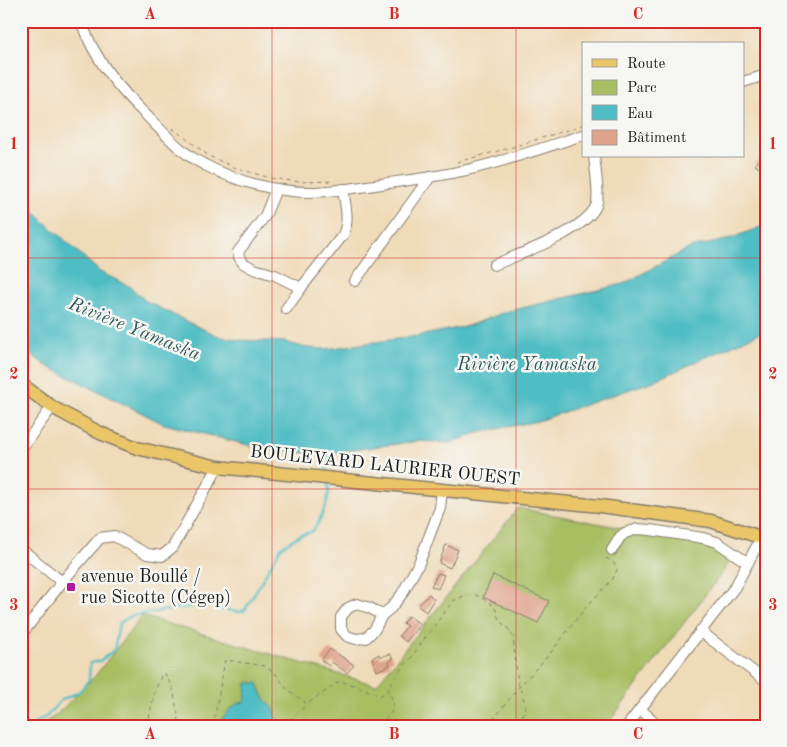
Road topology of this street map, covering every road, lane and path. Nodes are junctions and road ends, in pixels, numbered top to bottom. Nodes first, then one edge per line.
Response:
1 (81, 21) edge
2 (766, 75) edge
3 (744, 82) edge
4 (582, 125) edge
5 (170, 126) dead end
6 (582, 135) edge
7 (594, 158) edge
8 (452, 164) dead end
9 (430, 176) junction
10 (336, 181) dead end
11 (276, 189) junction
12 (343, 189) junction
13 (494, 265) dead end
14 (355, 280) dead end
15 (301, 288) junction
16 (286, 309) dead end
17 (21, 384) edge
18 (52, 407) junction
19 (21, 449) edge
20 (218, 467) junction
21 (442, 490) junction
22 (764, 539) edge
23 (21, 549) edge
24 (608, 554) joint
25 (748, 562) junction
26 (62, 582) junction
27 (382, 616) dead end
28 (700, 631) junction
29 (21, 636) edge
30 (766, 681) edge
31 (519, 687) junction
32 (388, 691) junction
33 (307, 704) junction
34 (640, 709) junction
35 (147, 726) edge
36 (180, 726) edge
37 (212, 726) edge
38 (284, 726) edge
39 (379, 726) edge
40 (488, 726) edge
41 (520, 726) edge
42 (627, 726) edge
43 (659, 726) edge

1 - 11 street
2 - 3 street
4 - 8 path
5 - 10 path
6 - 9 street
7 - 13 street
9 - 12 street
9 - 14 street
11 - 12 street
11 - 15 street
12 - 15 street
15 - 16 street
17 - 18 main road, BOULEVARD LAURIER OUEST
18 - 19 street
18 - 20 main road, BOULEVARD LAURIER OUEST
20 - 21 main road, BOULEVARD LAURIER OUEST
20 - 26 street
21 - 22 main road, BOULEVARD LAURIER OUEST
21 - 27 street
22 - 25 street
23 - 26 street
24 - 25 street
24 - 31 path
25 - 28 street
26 - 29 street
28 - 30 street
28 - 34 street
31 - 32 path
31 - 40 path
31 - 41 path
32 - 33 path
32 - 39 path
33 - 37 path
33 - 38 path
34 - 42 street
34 - 43 street
35 - 36 path

